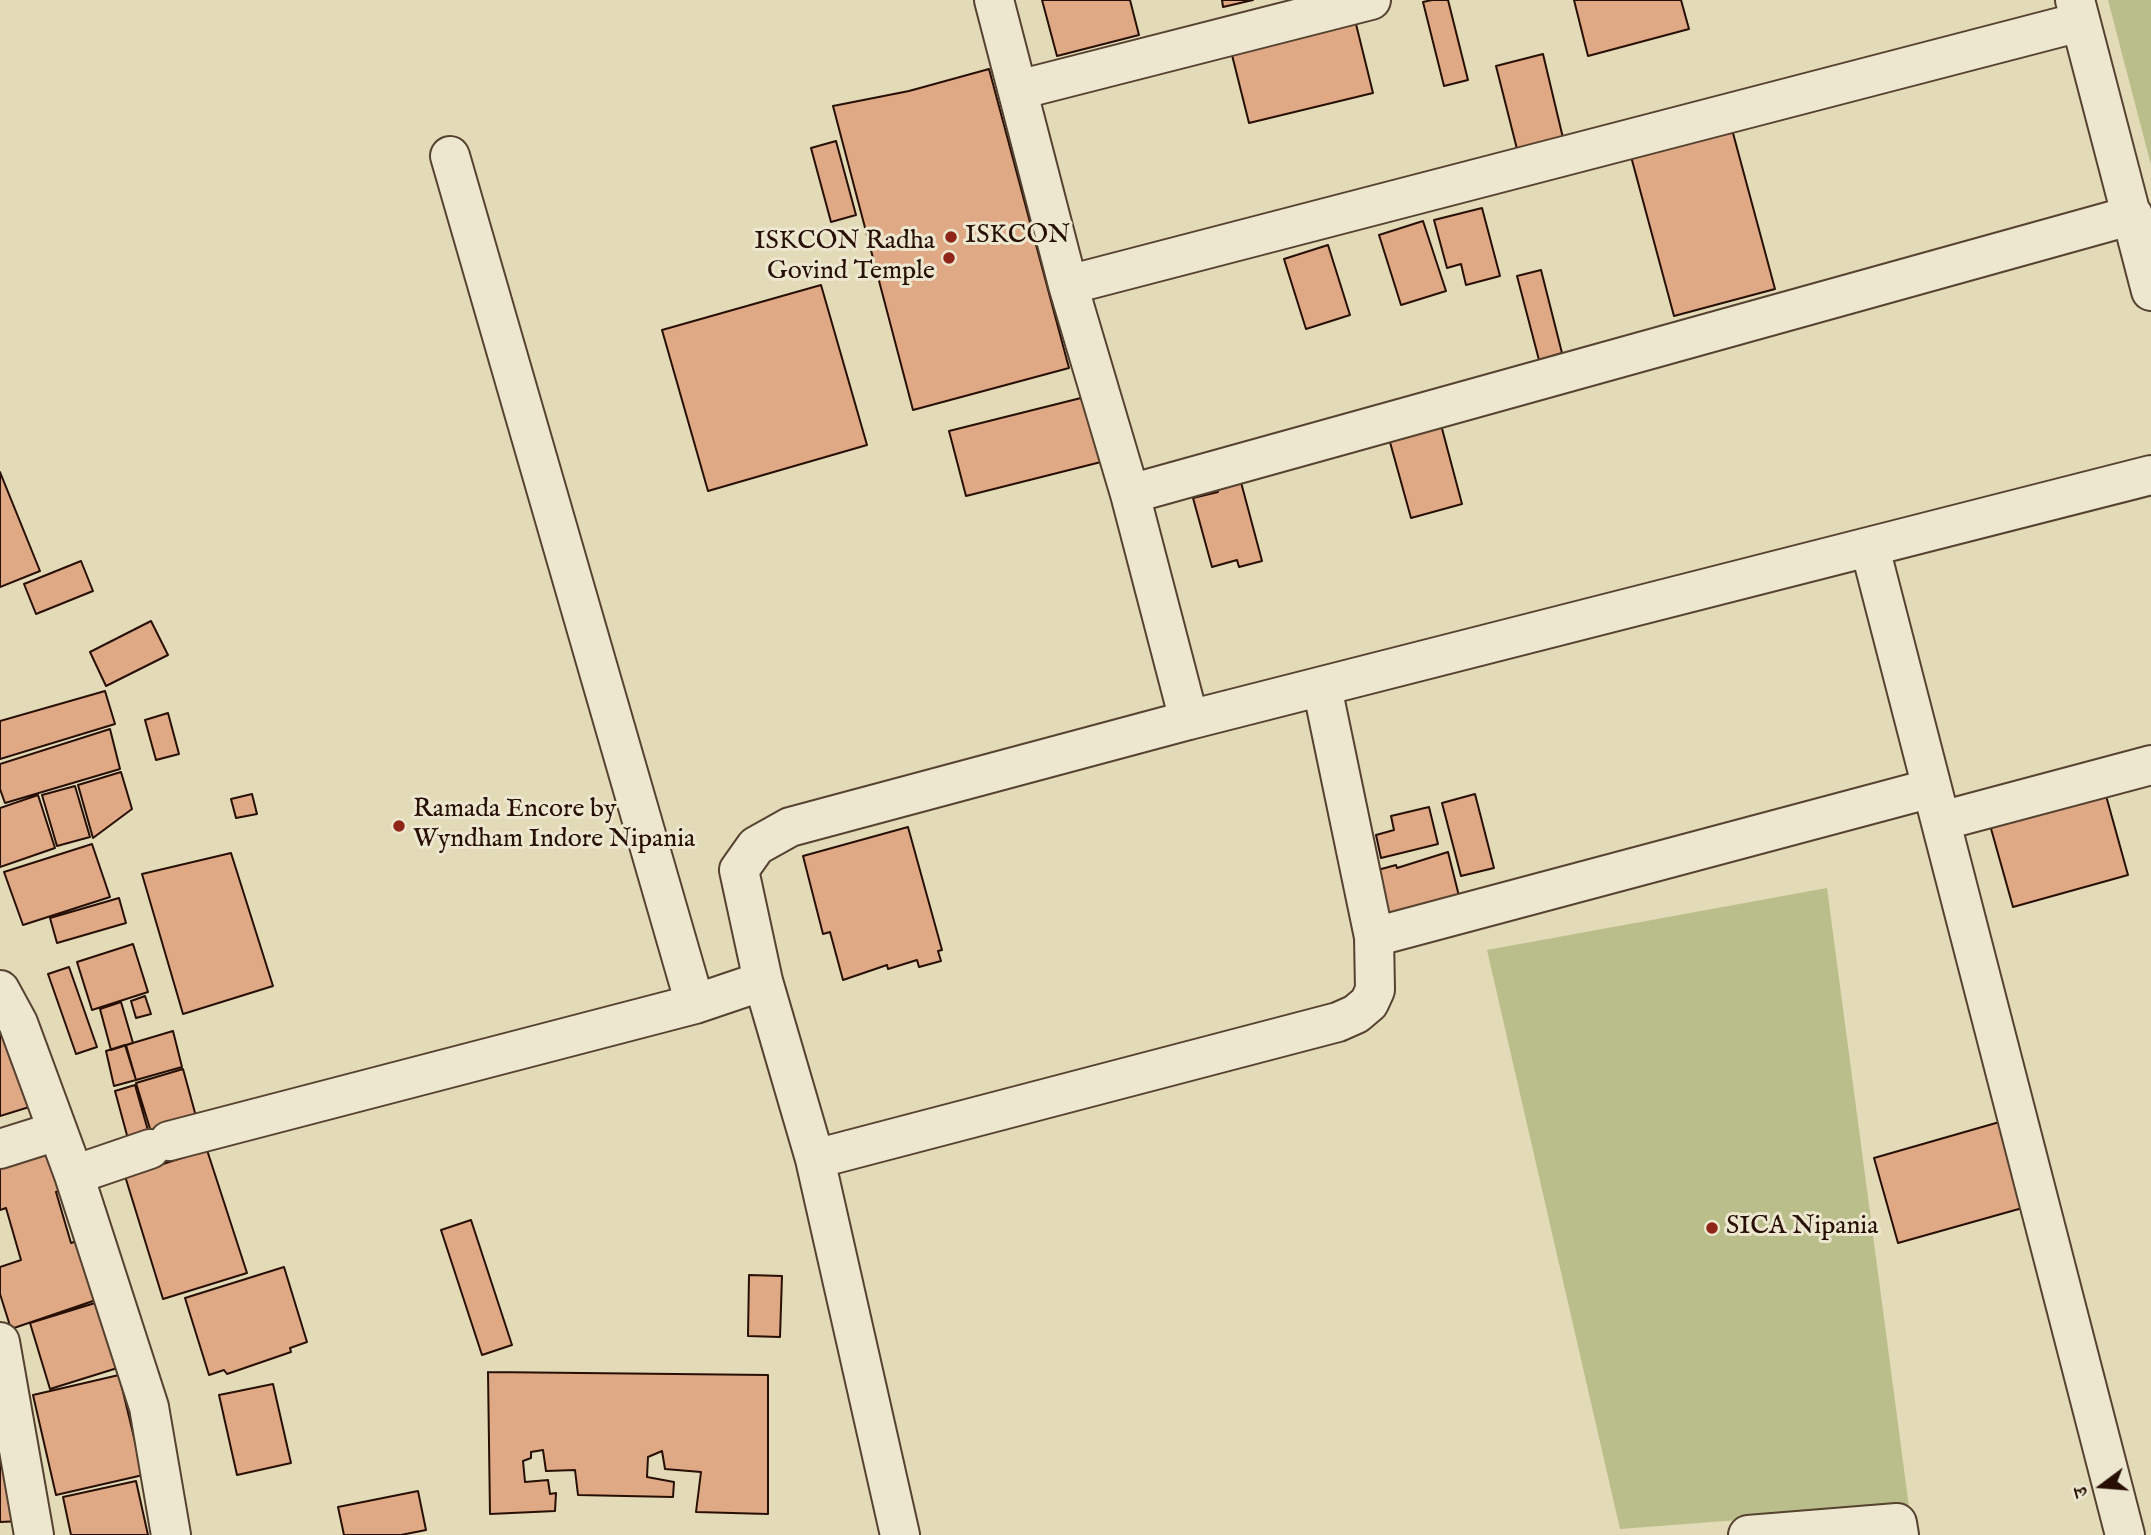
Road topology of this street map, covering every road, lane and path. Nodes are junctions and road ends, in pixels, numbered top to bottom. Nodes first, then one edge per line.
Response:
1 (995, 0) edge
2 (1371, 0) edge
3 (2077, 11) edge
4 (1018, 90) junction
5 (450, 156) dead end
6 (2133, 215) junction
7 (1068, 285) junction
8 (2151, 291) edge
9 (2151, 475) edge
10 (1130, 494) junction
11 (1870, 548) junction
12 (1322, 687) junction
13 (1189, 720) junction
14 (2151, 765) edge
15 (1936, 804) junction
16 (1374, 937) junction
17 (763, 981) junction
18 (0, 990) edge
19 (695, 1004) junction
20 (58, 1131) junction
21 (0, 1149) edge
22 (816, 1159) junction
23 (74, 1175) junction
24 (0, 1342) edge
25 (34, 1535) edge
26 (171, 1535) edge
27 (900, 1535) edge
28 (1748, 1535) edge
29 (1899, 1535) edge
30 (2124, 1535) edge

1 - 4 street
2 - 4 street
3 - 6 street
3 - 7 street
4 - 7 street
5 - 19 street
6 - 8 street
6 - 10 street
7 - 10 street
9 - 11 street
10 - 13 street
11 - 12 street
11 - 15 street
12 - 13 street
12 - 16 street
13 - 17 street
14 - 15 street
15 - 16 street
15 - 30 street
16 - 22 street
17 - 19 street
17 - 22 street
18 - 20 street
19 - 23 street
20 - 21 street
20 - 23 street
22 - 27 street
23 - 26 street
24 - 25 street
28 - 29 street

